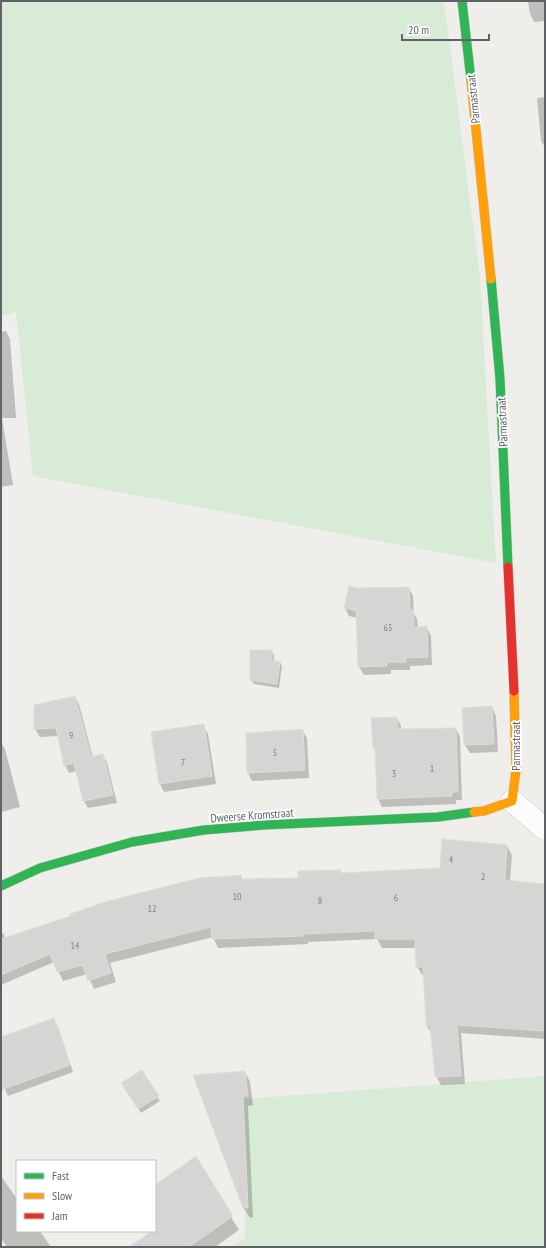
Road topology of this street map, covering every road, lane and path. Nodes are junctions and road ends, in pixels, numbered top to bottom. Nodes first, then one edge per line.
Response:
1 (462, 1) edge
2 (512, 801) junction
3 (545, 829) edge
4 (1, 886) edge

1 - 2 street, Parmastraat
2 - 3 street
2 - 4 street, Dweerse Kromstraat

